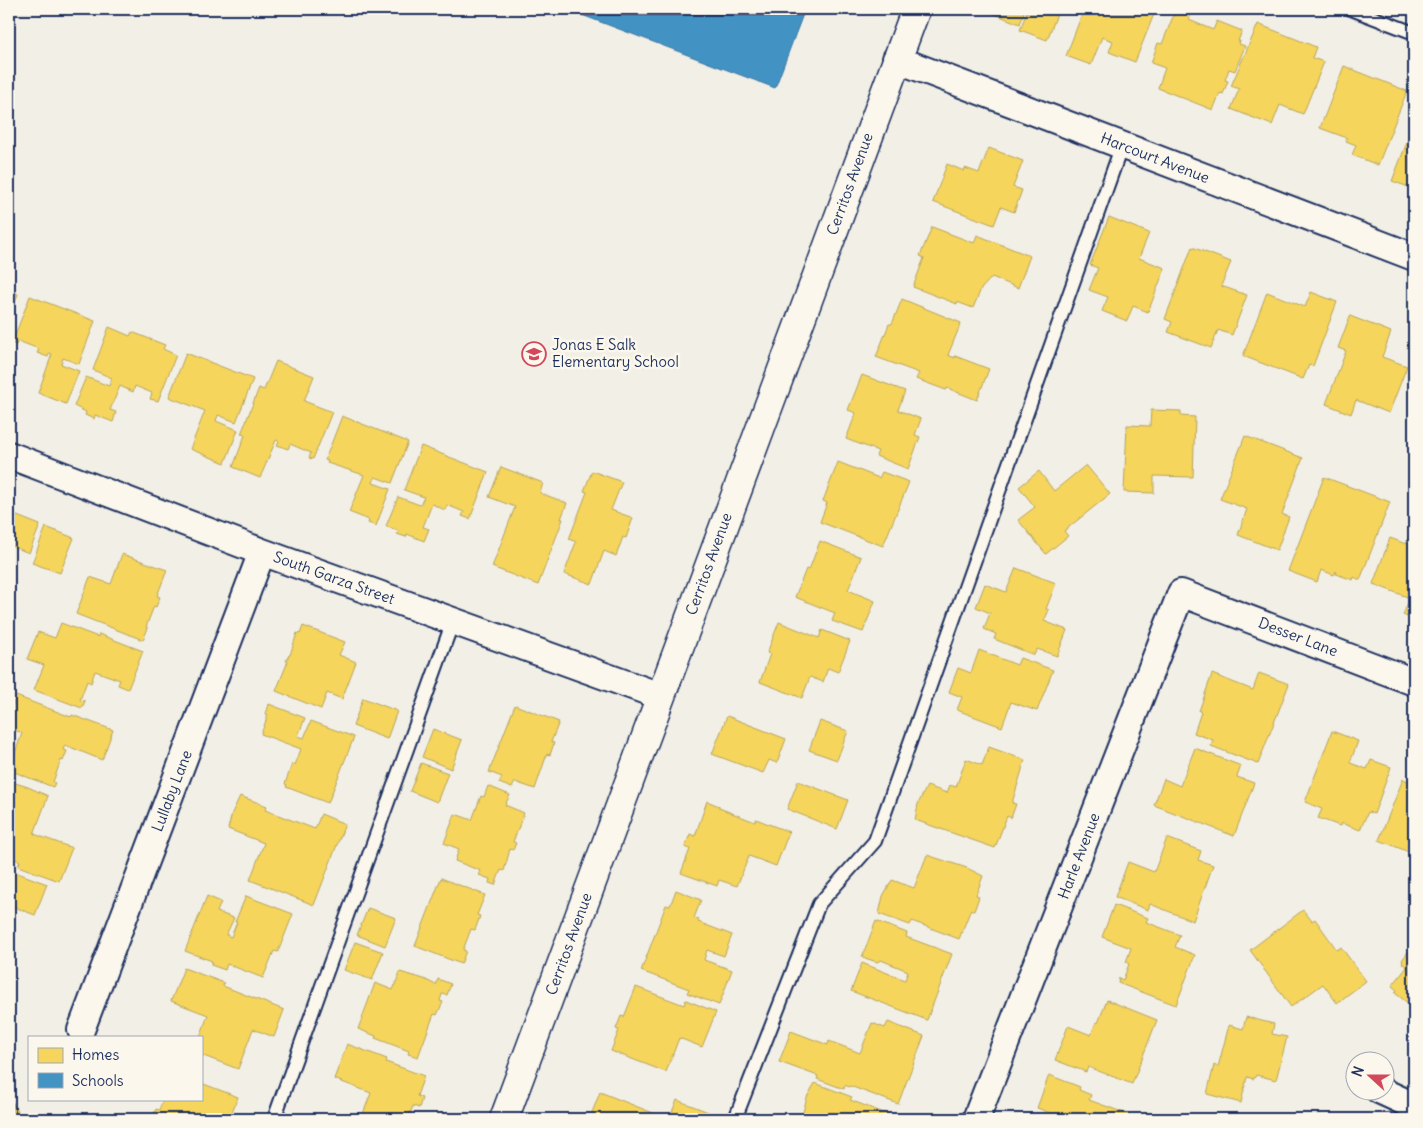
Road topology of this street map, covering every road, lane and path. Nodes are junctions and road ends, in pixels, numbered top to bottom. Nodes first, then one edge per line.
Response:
1 (916, 9) edge
2 (1351, 9) edge
3 (1414, 33) edge
4 (896, 59) junction
5 (1122, 146) junction
6 (1414, 257) edge
7 (9, 455) edge
8 (262, 552) junction
9 (1181, 593) joint
10 (453, 621) junction
11 (1414, 682) edge
12 (660, 696) junction
13 (81, 1030) dead end
14 (1396, 1098) edge
15 (1414, 1106) edge
16 (274, 1119) edge
17 (504, 1119) edge
18 (735, 1119) edge
19 (976, 1119) edge

1 - 4 street, Cerritos Avenue
2 - 3 lane
4 - 5 street, Harcourt Avenue
4 - 12 street, Cerritos Avenue
5 - 6 street, Harcourt Avenue
5 - 18 lane
7 - 8 street, South Garza Street
8 - 10 street, South Garza Street
8 - 13 street, Lullaby Lane
9 - 11 street, Desser Lane
9 - 19 street, Harle Avenue
10 - 12 street, South Garza Street
10 - 16 lane
12 - 17 street, Cerritos Avenue
14 - 15 street

